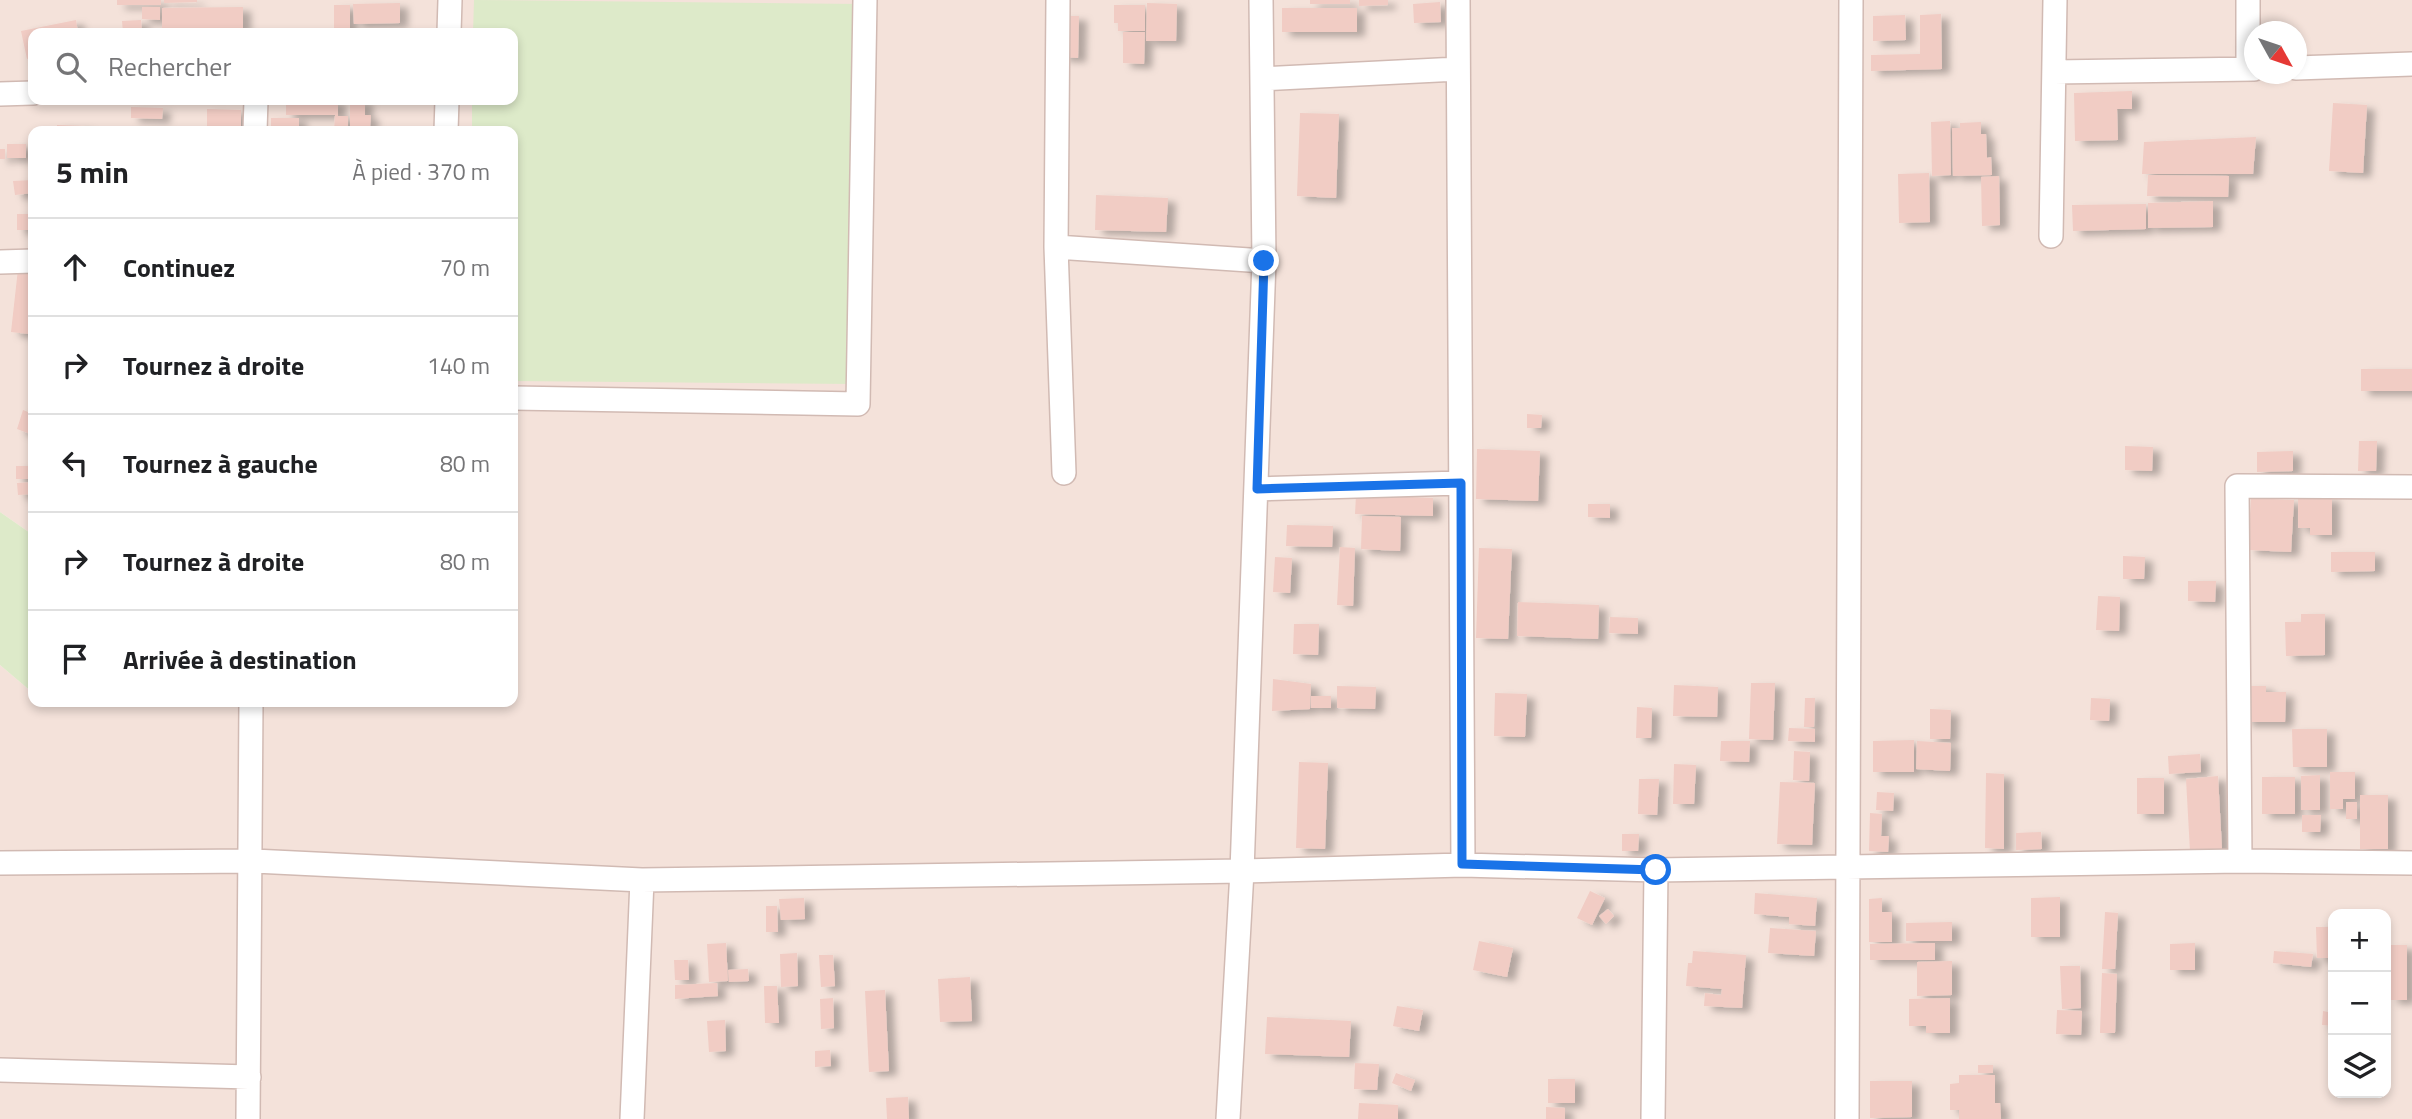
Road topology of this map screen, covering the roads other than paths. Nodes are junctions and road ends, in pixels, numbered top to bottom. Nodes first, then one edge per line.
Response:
1 (450, 0) edge
2 (865, 0) edge
3 (1058, 0) edge
4 (1261, 0) edge
5 (1458, 0) edge
6 (1851, 0) edge
7 (2055, 0) edge
8 (2248, 0) edge
9 (2249, 21) edge
10 (449, 28) edge
11 (2412, 64) edge
12 (2307, 68) edge
13 (1458, 69) junction
14 (2244, 69) edge
15 (2053, 72) junction
16 (1262, 79) junction
17 (0, 93) edge
18 (28, 93) edge
19 (256, 105) edge
20 (447, 105) edge
21 (255, 126) edge
22 (446, 126) edge
23 (2051, 236) dead end
24 (1056, 247) junction
25 (28, 261) edge
26 (1264, 261) junction
27 (0, 262) edge
28 (518, 398) edge
29 (1064, 473) dead end
30 (1461, 483) junction
31 (2412, 487) edge
32 (1257, 489) junction
33 (251, 707) edge
34 (252, 861) junction
35 (2241, 861) junction
36 (0, 863) edge
37 (2412, 863) edge
38 (1462, 864) junction
39 (1848, 869) junction
40 (1656, 870) junction
41 (1242, 871) junction
42 (642, 880) junction
43 (0, 1070) edge
44 (250, 1077) junction
45 (248, 1119) edge
46 (632, 1119) edge
47 (1228, 1119) edge
48 (1653, 1119) edge
49 (1847, 1119) edge

1 - 10 street
2 - 28 street
3 - 24 street
4 - 16 street
5 - 13 street
6 - 39 street
7 - 15 street
8 - 9 street
11 - 12 street
13 - 16 street
13 - 30 street
14 - 15 street
15 - 23 street
16 - 26 street
17 - 18 street
19 - 21 street
20 - 22 street
24 - 26 street
24 - 29 street
25 - 27 street
26 - 32 street
30 - 32 street
30 - 38 street
31 - 35 street
32 - 41 street
33 - 34 street
34 - 36 street
34 - 42 street
34 - 44 street
35 - 37 street
35 - 39 street
38 - 40 street
38 - 41 street
39 - 40 street
39 - 49 street
40 - 48 street
41 - 42 street
41 - 47 street
42 - 46 street
43 - 44 street
44 - 45 street

